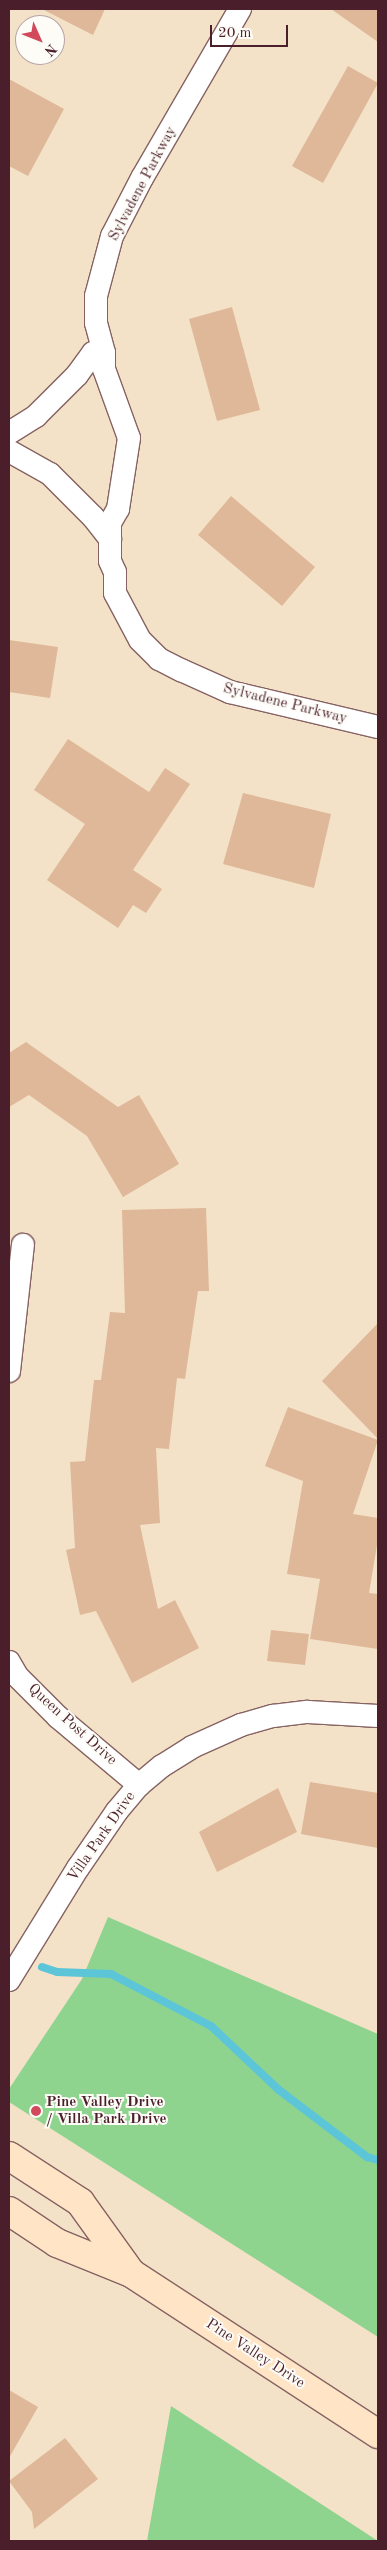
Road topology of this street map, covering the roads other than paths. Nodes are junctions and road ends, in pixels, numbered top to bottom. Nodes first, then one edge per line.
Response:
1 (240, 9) edge
2 (104, 353) junction
3 (9, 433) edge
4 (9, 451) edge
5 (110, 539) junction
6 (378, 727) edge
7 (23, 1245) dead end
8 (9, 1371) edge
9 (12, 1672) edge
10 (378, 1716) edge
11 (139, 1785) junction
12 (9, 1980) edge
13 (9, 2156) edge
14 (9, 2210) edge
15 (131, 2273) junction
16 (378, 2434) edge

1 - 2 street, Sylvadene Parkway
2 - 3 street
2 - 5 street, Sylvadene Parkway
4 - 5 street
5 - 6 street, Sylvadene Parkway
7 - 8 street
9 - 11 street, Queen Post Drive
10 - 11 street, Villa Park Drive
11 - 12 street, Villa Park Drive
13 - 15 main road, Pine Valley Drive
14 - 15 main road, Pine Valley Drive
15 - 16 main road, Pine Valley Drive

